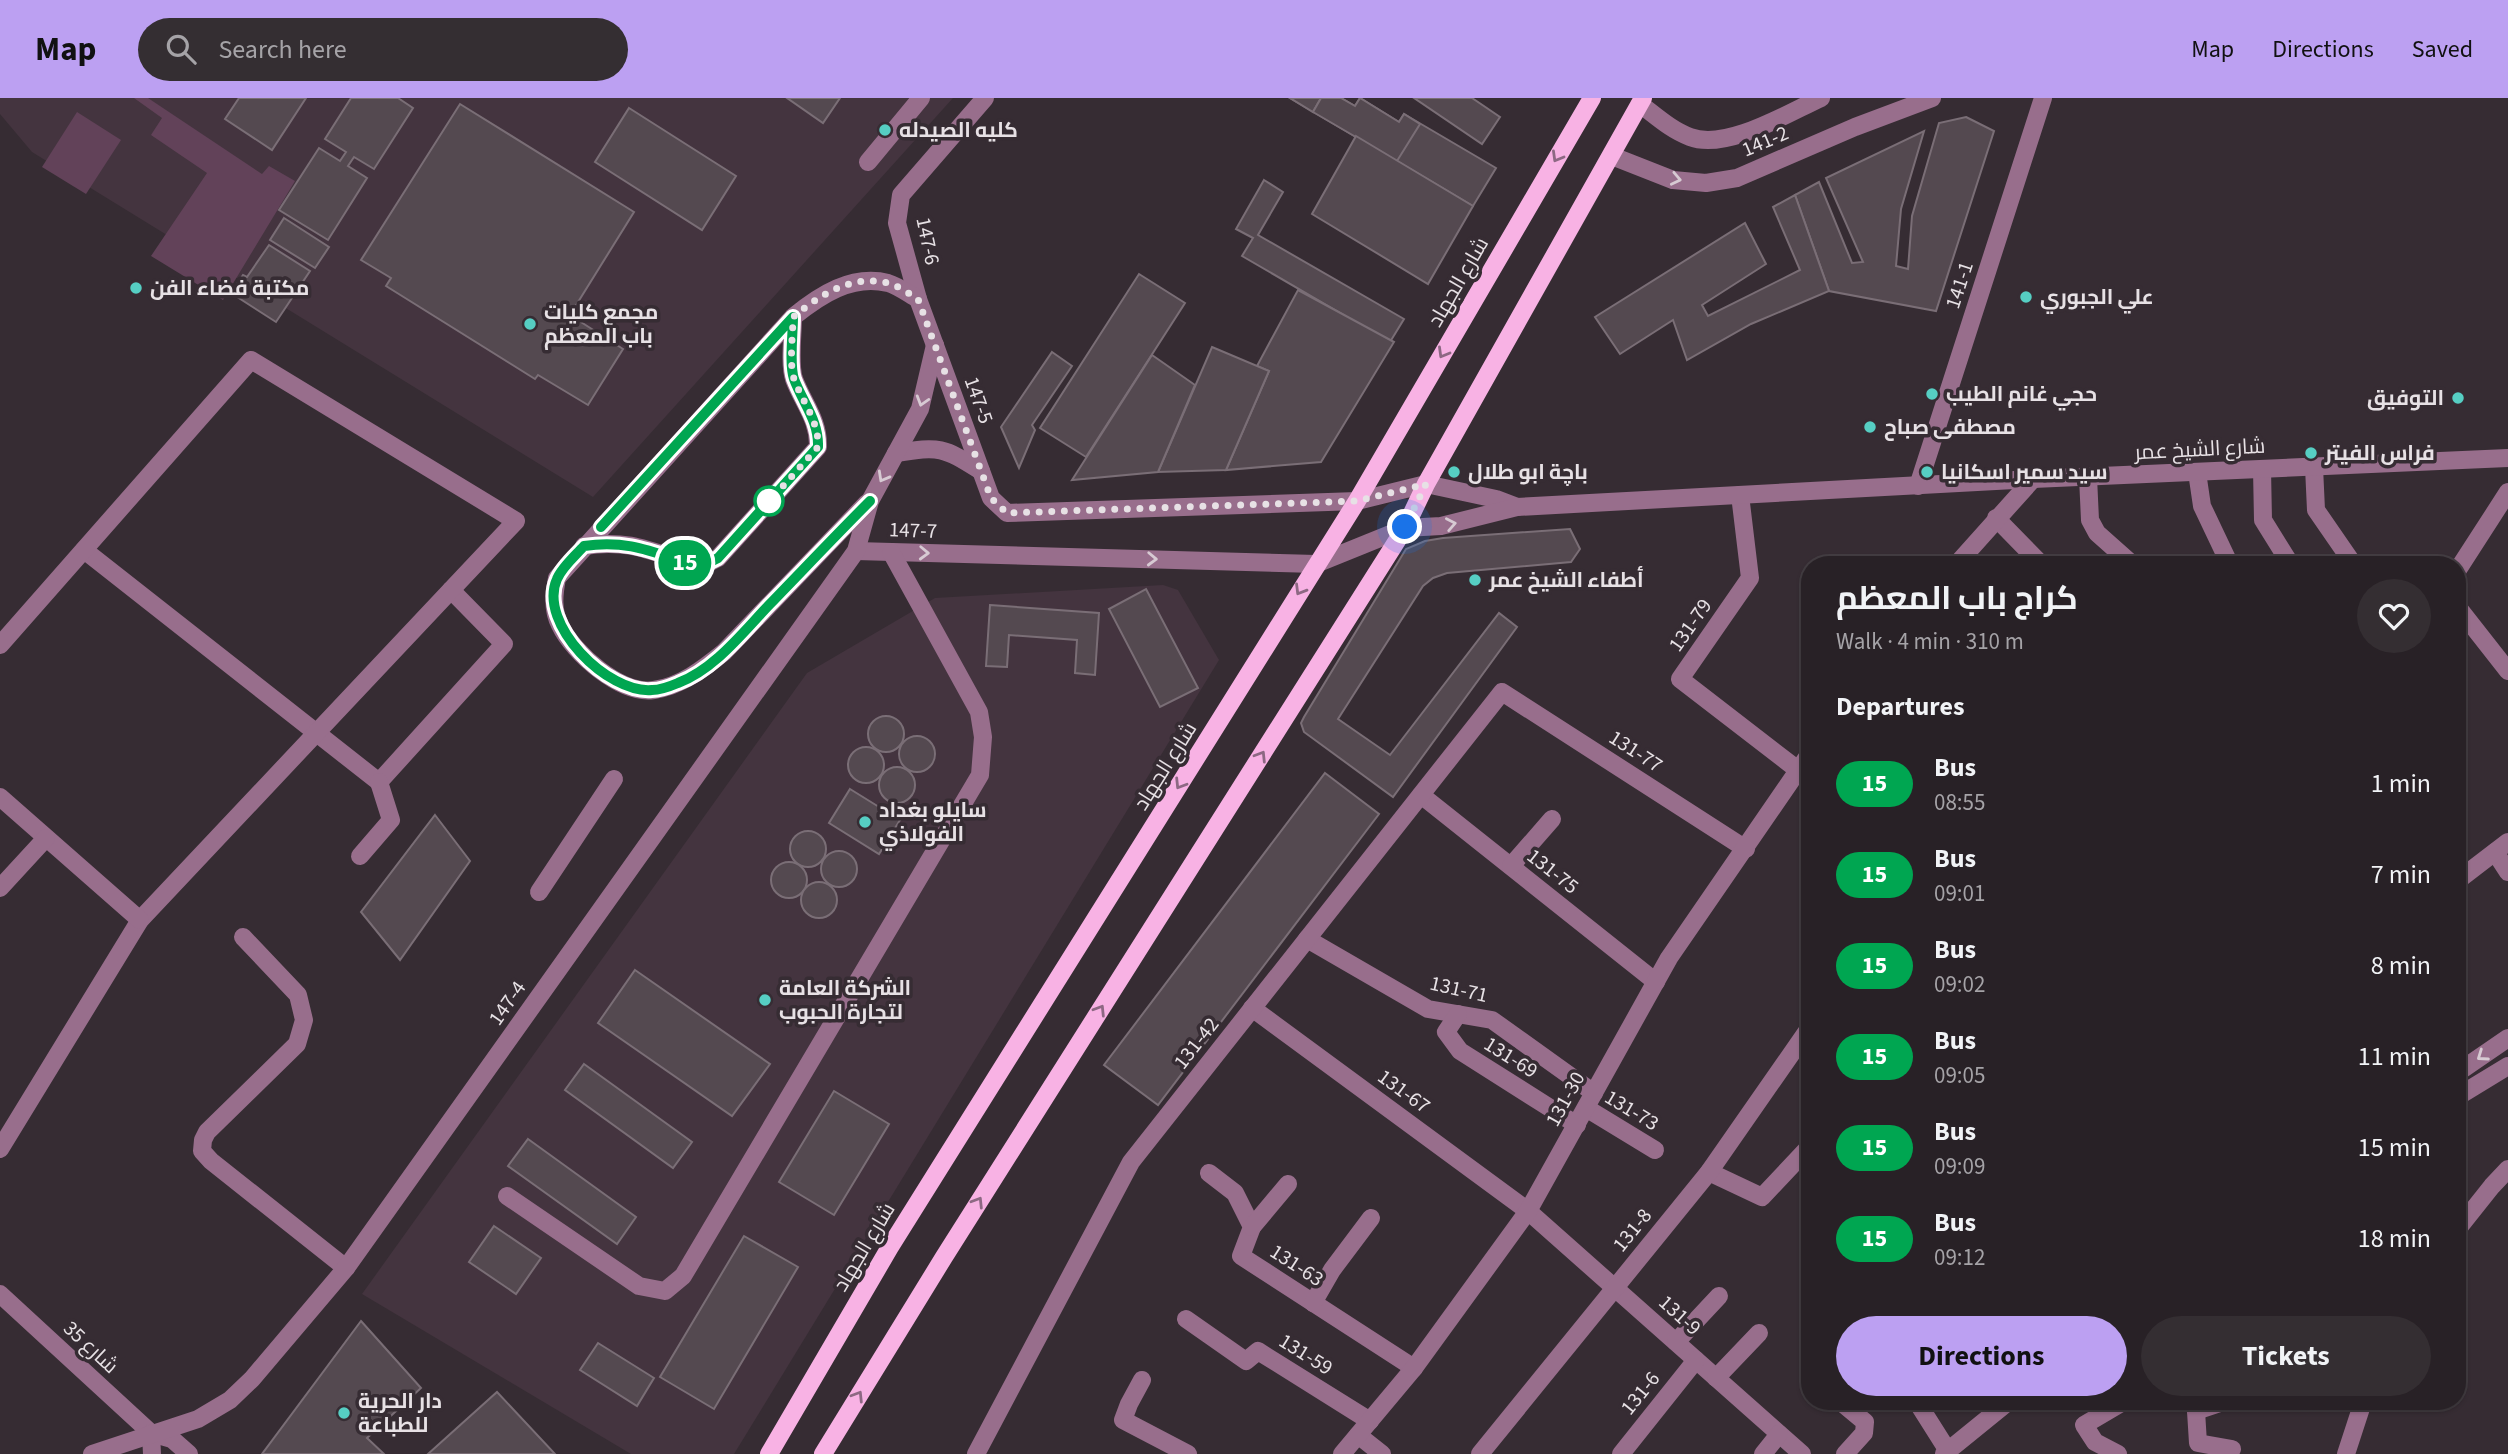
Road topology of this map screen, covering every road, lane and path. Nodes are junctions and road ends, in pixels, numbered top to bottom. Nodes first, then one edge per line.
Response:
1 (921, 98) edge
2 (985, 98) edge
3 (1592, 98) edge
4 (1821, 98) edge
5 (1932, 98) edge
6 (2043, 98) edge
7 (1642, 101) edge
8 (1612, 156) junction
9 (869, 162) dead end
10 (918, 299) junction
11 (793, 317) junction
12 (935, 345) junction
13 (896, 453) junction
14 (2508, 458) edge
15 (2314, 467) junction
16 (2262, 469) junction
17 (981, 471) junction
18 (2197, 472) junction
19 (2088, 477) junction
20 (2033, 479) junction
21 (1426, 484) junction
22 (1918, 486) junction
23 (2508, 492) edge
24 (1740, 495) junction
25 (870, 501) junction
26 (1357, 501) junction
27 (1517, 507) junction
28 (1996, 518) junction
29 (1405, 527) junction
30 (584, 546) junction
31 (84, 550) junction
32 (856, 551) junction
33 (891, 552) junction
34 (1964, 556) edge
35 (2033, 556) edge
36 (2123, 556) edge
37 (2226, 556) edge
38 (2285, 556) edge
39 (2348, 556) edge
40 (2466, 557) edge
41 (1317, 564) junction
42 (452, 590) junction
43 (2466, 617) edge
44 (0, 645) edge
45 (2508, 671) edge
46 (1502, 692) joint
47 (316, 733) junction
48 (1801, 766) edge
49 (1798, 770) junction
50 (614, 779) dead end
51 (379, 782) junction
52 (1421, 795) junction
53 (0, 797) edge
54 (1552, 819) dead end
55 (46, 838) junction
56 (2501, 847) edge
57 (1746, 849) junction
58 (360, 856) dead end
59 (1511, 866) junction
60 (2508, 872) edge
61 (2466, 873) edge
62 (0, 888) edge
63 (539, 892) dead end
64 (140, 920) junction
65 (243, 937) dead end
66 (1307, 939) junction
67 (1656, 982) junction
68 (1252, 1009) junction
69 (1458, 1014) junction
70 (2508, 1038) edge
71 (1801, 1040) edge
72 (2508, 1066) edge
73 (2466, 1067) edge
74 (2466, 1092) edge
75 (1590, 1101) junction
76 (1577, 1125) junction
77 (0, 1149) edge
78 (1655, 1150) dead end
79 (1801, 1156) edge
80 (2508, 1169) edge
81 (1709, 1172) junction
82 (1209, 1173) dead end
83 (1288, 1184) dead end
84 (507, 1196) dead end
85 (1528, 1211) junction
86 (1371, 1218) dead end
87 (2466, 1218) edge
88 (1252, 1227) junction
89 (346, 1268) junction
90 (1615, 1288) junction
91 (0, 1294) edge
92 (1719, 1296) dead end
93 (1313, 1303) junction
94 (1186, 1319) dead end
95 (1759, 1333) dead end
96 (1676, 1342) junction
97 (1696, 1360) junction
98 (1414, 1368) junction
99 (1716, 1378) junction
100 (1142, 1380) dead end
101 (1851, 1410) edge
102 (1922, 1410) edge
103 (1998, 1410) edge
104 (2109, 1410) edge
105 (2194, 1410) edge
106 (2360, 1410) edge
107 (1364, 1428) junction
108 (151, 1433) junction
109 (1780, 1434) junction
110 (2232, 1449) dead end
111 (1946, 1452) edge
112 (92, 1454) edge
113 (152, 1454) edge
114 (189, 1454) edge
115 (769, 1454) edge
116 (823, 1454) edge
117 (976, 1454) edge
118 (1188, 1454) edge
119 (1342, 1454) edge
120 (1382, 1454) edge
121 (1480, 1454) edge
122 (1621, 1454) edge
123 (1763, 1454) edge
124 (1802, 1454) edge
125 (1845, 1454) edge
126 (2118, 1454) edge
127 (2346, 1454) edge

1 - 9 street
2 - 10 street, 147-6
3 -> 26 main road, شارع الجهاد
4 - 7 street, 141-2
8 -> 5 street, 141-2
6 - 22 street, 141-1
7 - 8 main road
8 - 21 main road
10 - 11 street
10 - 12 street, 147-5
11 - 30 street
11 - 30 street
12 -> 13 street, 147-5
12 - 17 street, 147-5
13 - 17 street
13 -> 25 street, 147-7
14 - 15 street, شارع الشيخ عمر
15 - 16 street, شارع الشيخ عمر
15 - 39 street
16 - 18 street, شارع الشيخ عمر
16 - 38 street
17 - 26 street
18 - 19 street, شارع الشيخ عمر
18 - 37 street
19 - 20 street, شارع الشيخ عمر
19 - 36 street
20 - 22 street, شارع الشيخ عمر
20 - 28 street
21 - 26 street, شارع الشيخ عمر
21 - 27 street, شارع الشيخ عمر
21 - 29 main road
22 - 24 street, شارع الشيخ عمر
23 - 40 street
24 - 27 street, شارع الشيخ عمر
24 - 49 street, 131-79
25 - 30 street
25 - 32 street, 147-7
26 - 41 main road, شارع الجهاد
29 -> 27 street, شارع الشيخ عمر
28 - 34 street
28 - 35 street
29 - 41 street, شارع الشيخ عمر
116 -> 29 main road
31 - 42 street
31 - 44 street
31 - 47 street
32 - 33 street, 147-7
32 - 89 street, 147-4
33 -> 41 street, 147-7
33 - 84 street
41 -> 115 main road, شارع الجهاد
42 - 47 street
42 - 51 street
43 - 45 street
46 - 52 street, 131-42
46 - 57 street, 131-77
47 - 51 street
47 - 64 street
48 - 49 street, 131-30
49 - 57 street, 131-30
50 - 63 street
51 - 58 street
52 - 59 street, 131-75
52 - 66 street, 131-42
53 - 55 street
54 - 59 street
55 - 62 street
55 - 64 street
56 - 60 street
56 - 61 street
57 - 67 street, 131-30
59 - 67 street, 131-75
64 - 77 street
65 - 89 street
66 - 68 street, 131-42
66 - 69 street, 131-71
67 - 75 street, 131-30
68 - 85 street, 131-67
68 - 117 street, 131-42
69 - 75 street, 131-71
69 - 76 street, 131-69
70 -> 73 street
71 - 81 street, 131-8
72 - 74 street
75 - 76 street, 131-30
75 - 78 street, 131-73
76 - 85 street, 131-30
79 - 81 street
80 - 87 street
81 - 90 street, 131-8
82 - 88 street, 131-63
83 - 88 street
85 - 90 street, 131-9
85 - 98 street, 131-30
86 - 93 street
88 - 93 street, 131-63
89 - 108 street, 147-4
90 - 96 street, 131-9
90 - 121 street, 131-8
91 - 108 street, شارع 35
92 - 96 street
93 - 98 street, 131-63
94 - 107 street, 131-59
95 - 99 street
96 - 97 street, 131-9
97 - 99 street, 131-9
97 - 122 street, 131-6
98 - 107 street, 131-30
99 - 109 street, 131-9
100 - 118 street
101 - 125 street
102 - 111 street
103 - 111 street
104 - 126 street
105 - 110 street
106 - 127 street
107 - 119 street, 131-30
107 - 120 street
108 - 112 street, 147-4
108 - 113 street
108 - 114 street, شارع 35
109 - 123 street
109 - 124 street, 131-9

